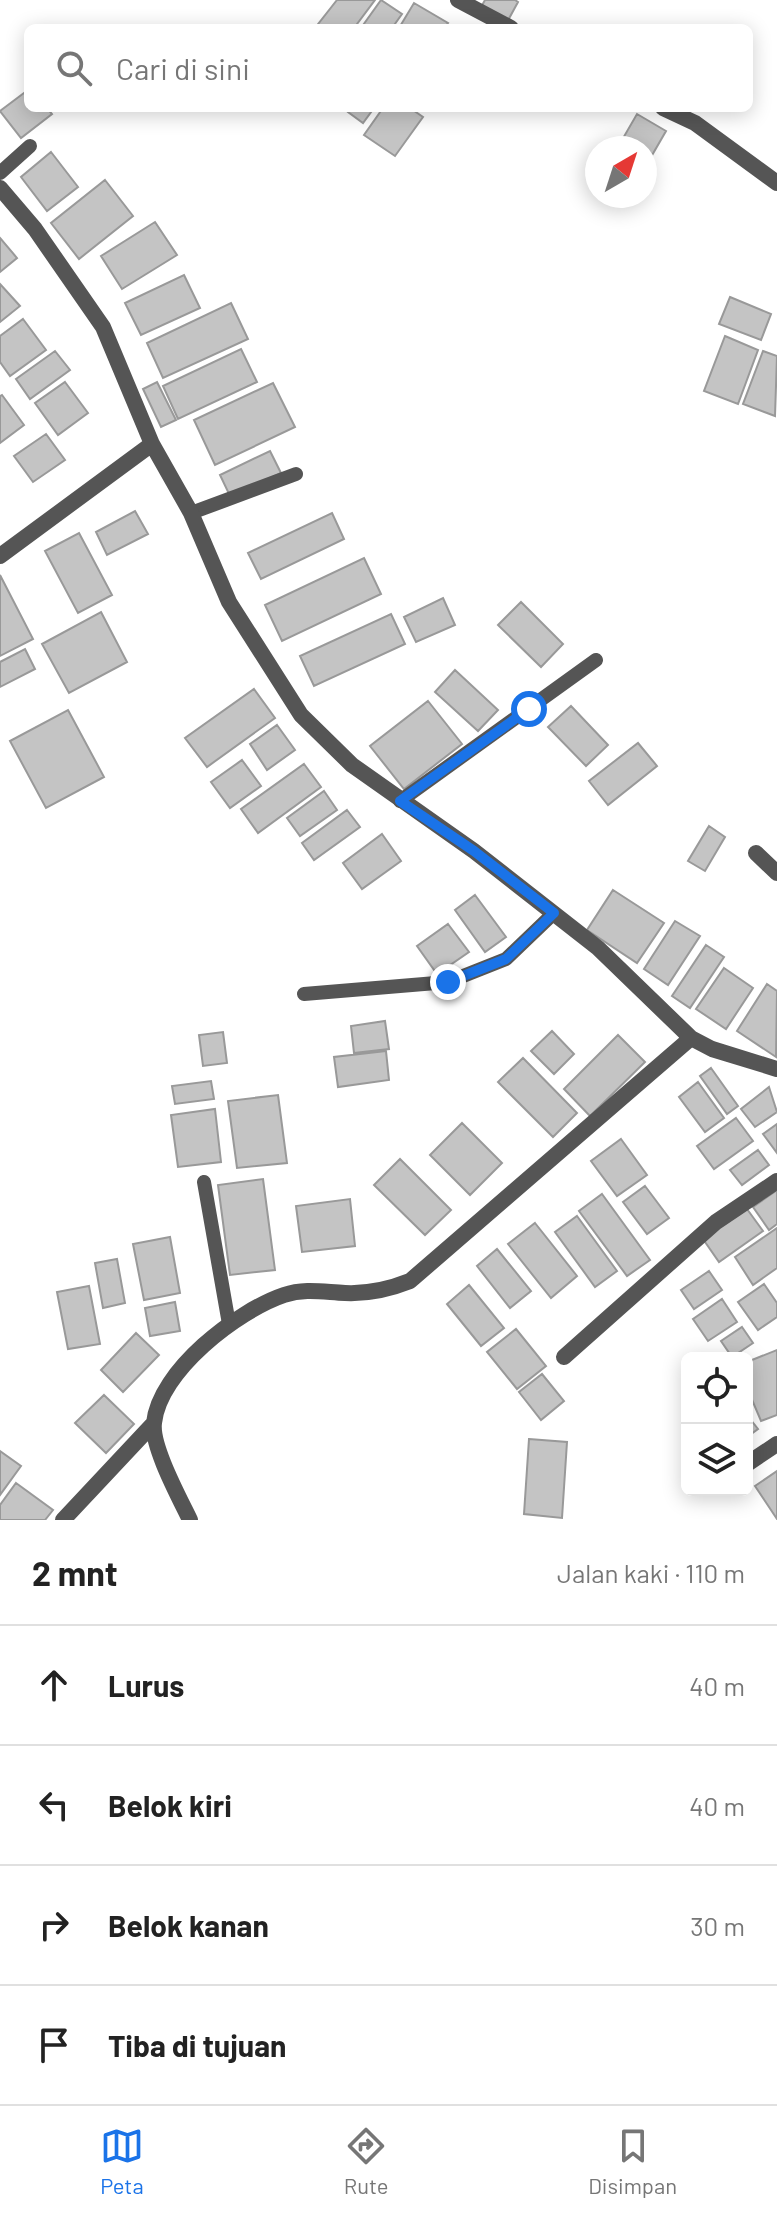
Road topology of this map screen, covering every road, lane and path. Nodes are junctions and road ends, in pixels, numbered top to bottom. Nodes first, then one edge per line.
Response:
1 (458, 0) edge
2 (503, 24) edge
3 (672, 112) edge
4 (30, 146) dead end
5 (0, 173) edge
6 (777, 183) edge
7 (3, 197) edge
8 (152, 444) junction
9 (296, 474) dead end
10 (191, 513) junction
11 (0, 556) edge
12 (596, 660) dead end
13 (400, 801) junction
14 (756, 853) dead end
15 (777, 873) edge
16 (554, 913) junction
17 (304, 994) dead end
18 (691, 1038) junction
19 (777, 1069) edge
20 (777, 1181) edge
21 (204, 1182) dead end
22 (229, 1324) junction
23 (564, 1357) dead end
24 (153, 1424) junction
25 (777, 1444) edge
26 (753, 1460) edge
27 (63, 1520) edge
28 (190, 1520) edge

1 - 2 street
3 - 6 street
4 - 5 lane
7 - 8 street
8 - 10 street
8 - 11 street
9 - 10 lane
10 - 13 street
12 - 13 lane
13 - 16 street
14 - 15 street
16 - 17 lane
16 - 18 street
18 - 19 street
18 - 22 street
20 - 23 street
21 - 22 lane
22 - 24 street
24 - 27 street
24 - 28 street
25 - 26 street

